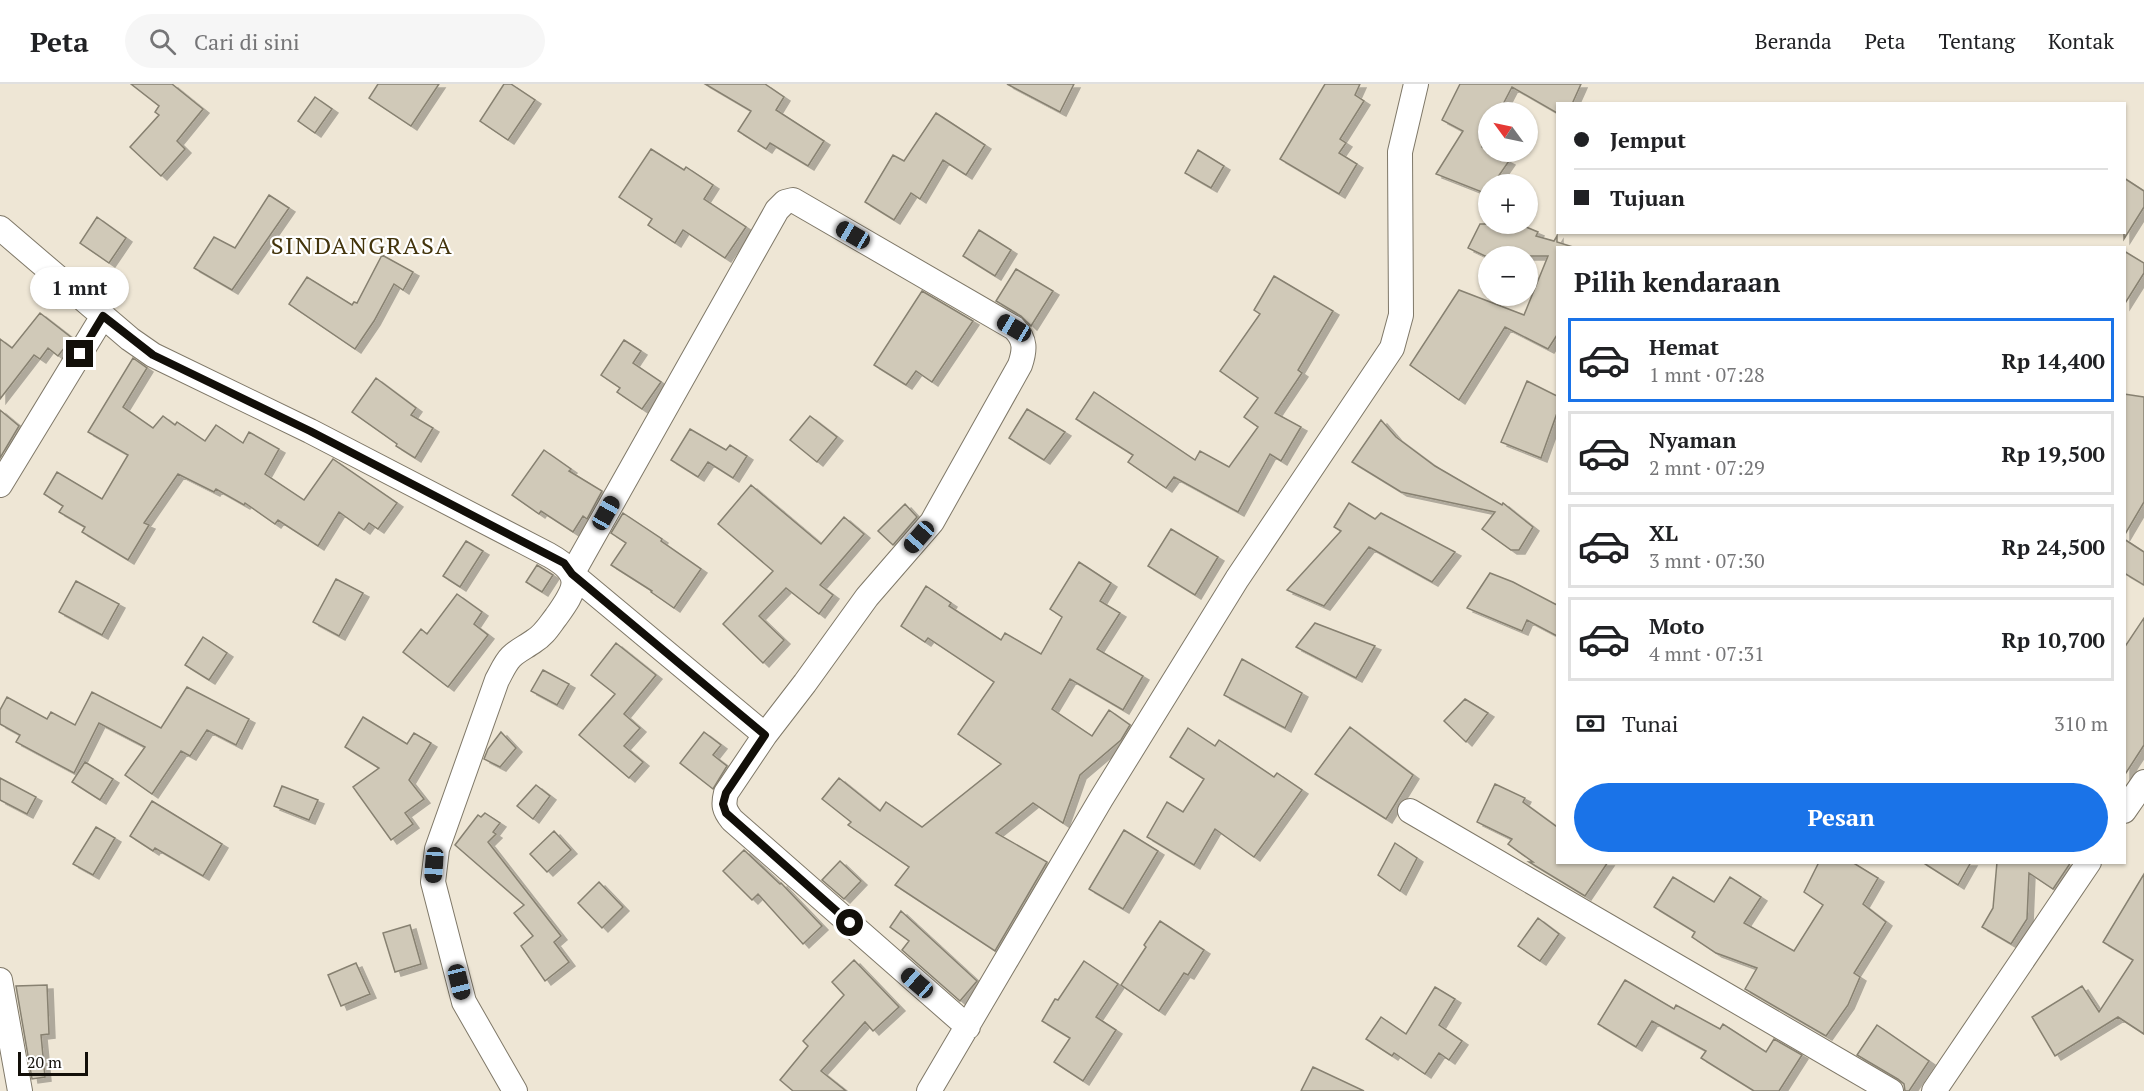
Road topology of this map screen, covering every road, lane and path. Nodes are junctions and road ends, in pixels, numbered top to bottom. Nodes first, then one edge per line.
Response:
1 (1416, 84) edge
2 (0, 228) edge
3 (103, 316) junction
4 (0, 485) edge
5 (572, 574) junction
6 (765, 735) junction
7 (2144, 782) edge
8 (2126, 808) edge
9 (1410, 811) dead end
10 (2088, 864) edge
11 (0, 980) edge
12 (968, 1027) junction
13 (20, 1091) edge
14 (515, 1091) edge
15 (929, 1091) edge
16 (1891, 1091) edge
17 (1934, 1091) edge

1 - 12 street
2 - 3 street
3 - 4 street
3 - 5 street
5 - 6 street
5 - 6 street
5 - 14 street
6 - 12 street
7 - 8 street
9 - 16 street
10 - 17 street
11 - 13 street
12 - 15 street

